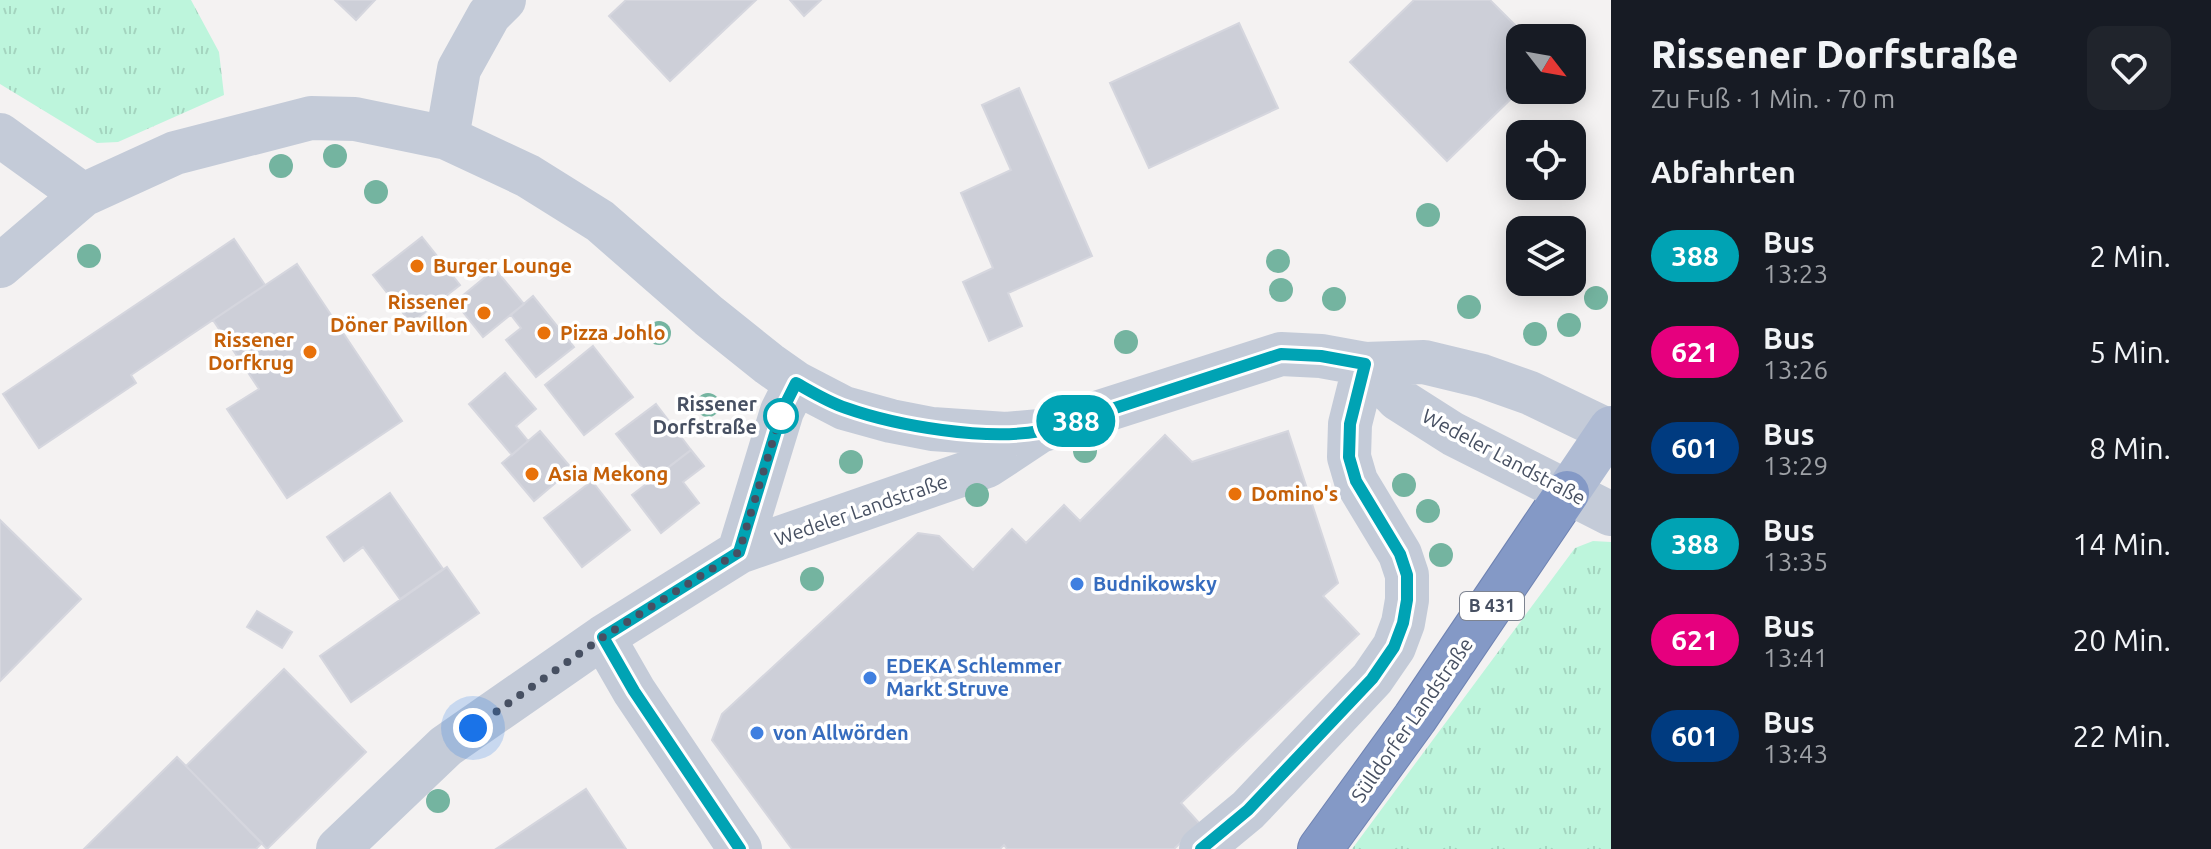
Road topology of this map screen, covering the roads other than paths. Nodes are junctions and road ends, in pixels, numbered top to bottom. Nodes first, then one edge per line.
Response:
1 (504, 0) edge
2 (0, 135) edge
3 (447, 138) junction
4 (83, 195) junction
5 (0, 266) edge
6 (1365, 364) junction
7 (796, 383) junction
8 (1040, 431) junction
9 (1610, 431) edge
10 (1567, 493) junction
11 (1611, 514) edge
12 (739, 552) junction
13 (603, 637) junction
14 (338, 849) edge
15 (740, 849) edge
16 (1201, 849) edge
17 (1320, 849) edge

1 - 3 street
2 - 4 street
3 - 4 street
3 - 7 street
4 - 5 street
6 - 8 street, Wedeler Landstraße
6 - 9 street, Wedeler Landstraße
6 - 10 street, Wedeler Landstraße
6 - 16 street
7 - 8 street
7 - 12 street
8 - 12 street, Wedeler Landstraße
9 - 10 main road, Sülldorfer Landstraße / B 431
10 - 11 street, Wedeler Landstraße
10 - 17 highway, Sülldorfer Landstraße / B 431
12 - 13 street, Wedeler Landstraße
13 - 14 street, Wedeler Landstraße
13 - 15 street

